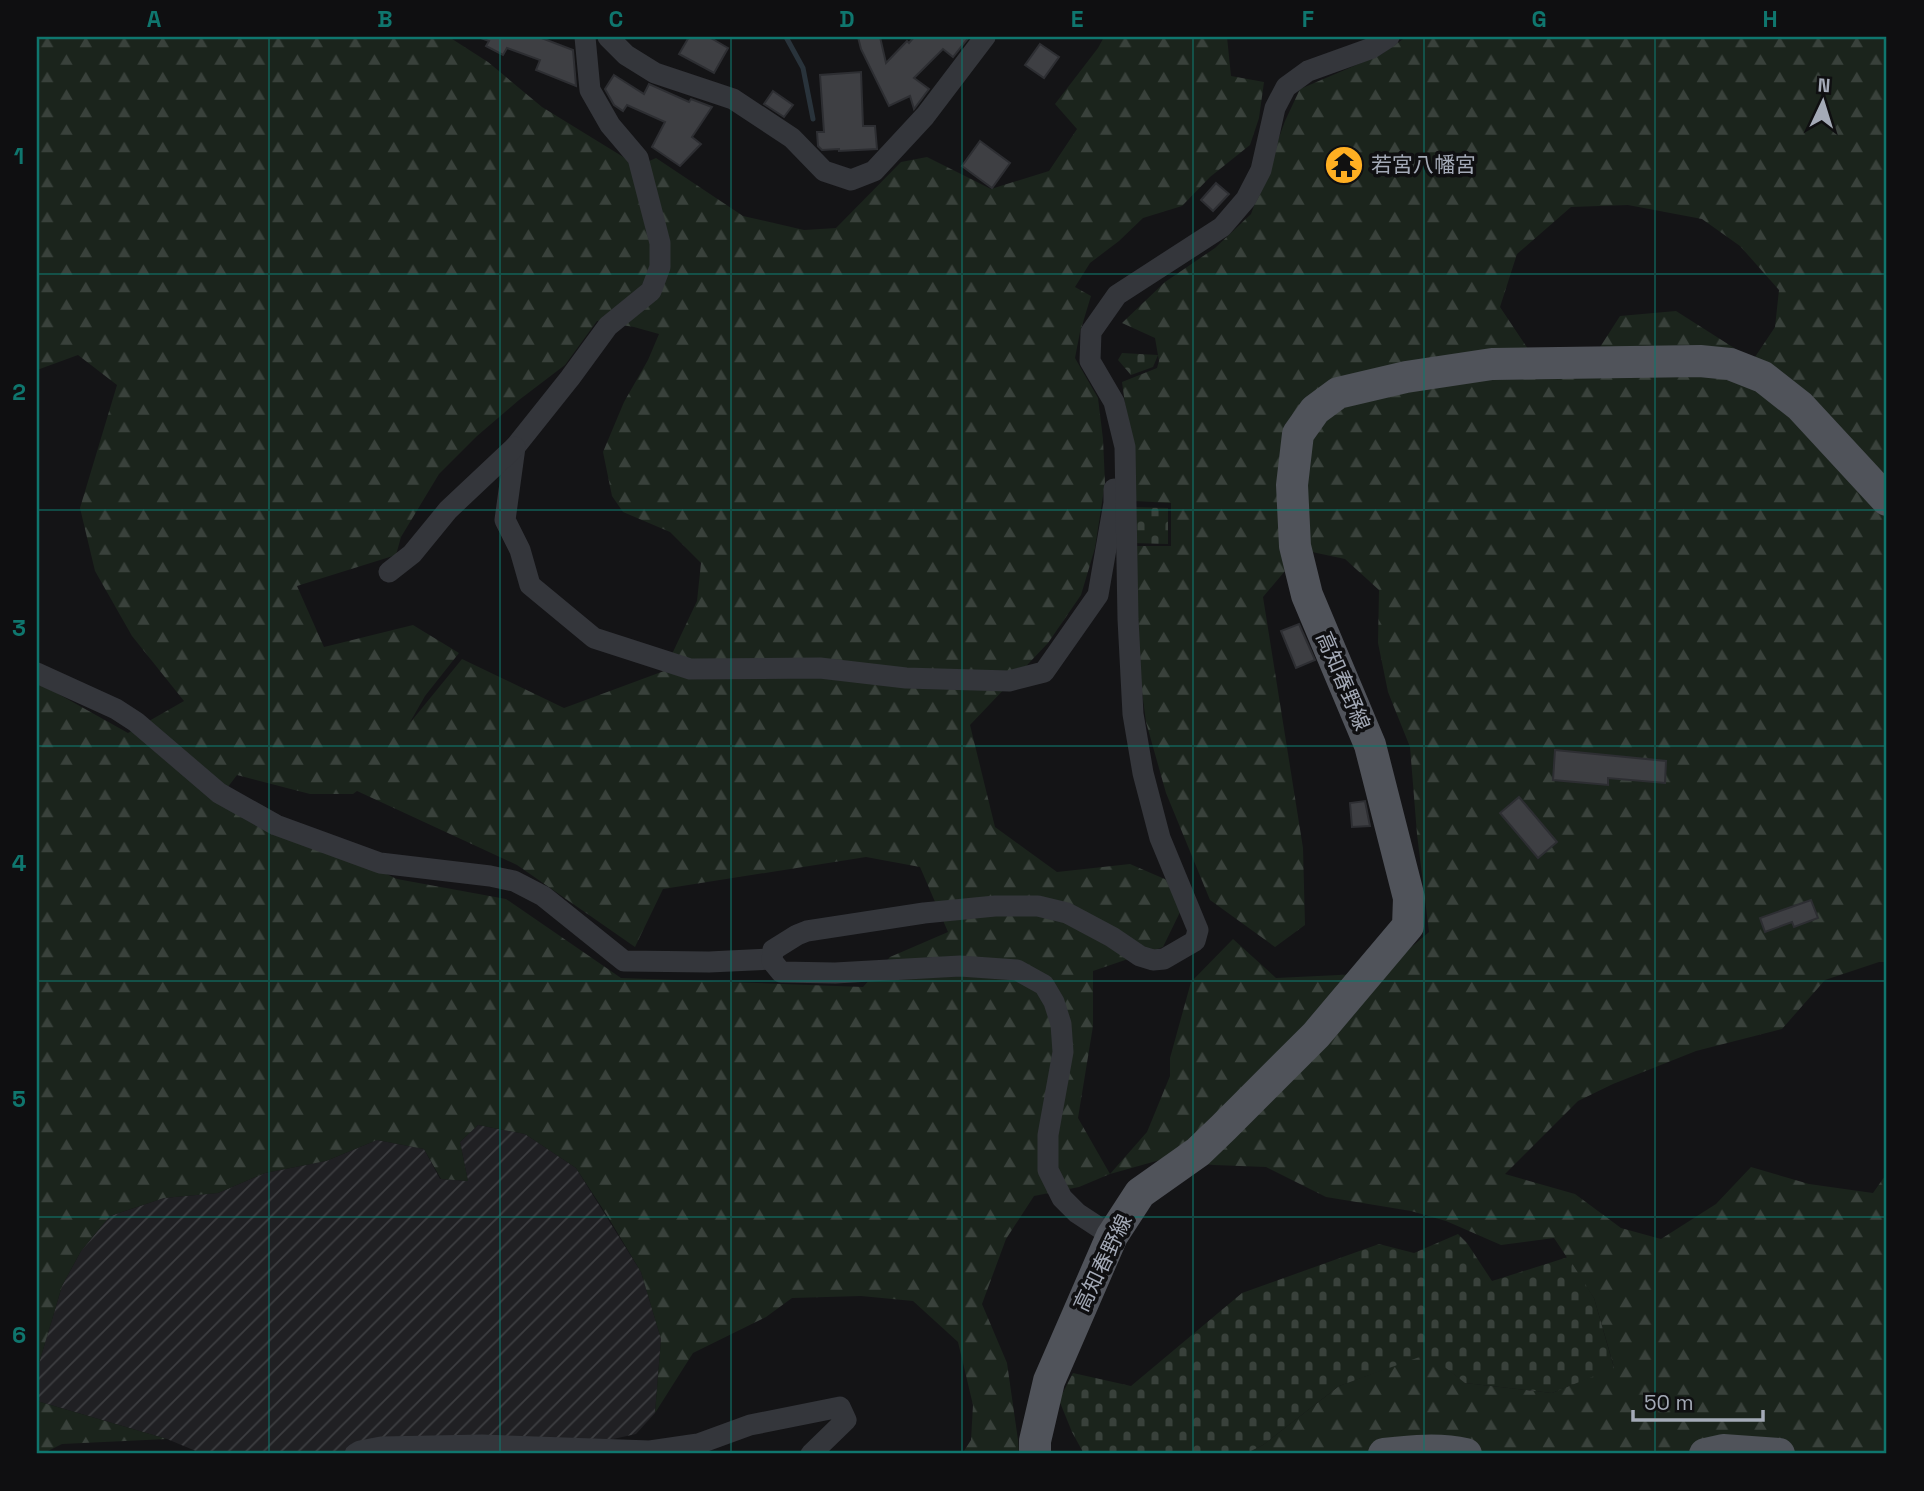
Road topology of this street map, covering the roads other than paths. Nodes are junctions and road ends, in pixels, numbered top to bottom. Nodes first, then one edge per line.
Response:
1 (585, 37) edge
2 (608, 37) edge
3 (985, 37) edge
4 (1390, 37) edge
5 (1114, 402) junction
6 (515, 447) junction
7 (1887, 500) edge
8 (389, 572) dead end
9 (37, 673) edge
10 (772, 959) junction
11 (1112, 1236) junction
12 (355, 1454) edge
13 (811, 1454) edge
14 (1035, 1454) edge
15 (1384, 1454) edge
16 (1466, 1454) edge
17 (1705, 1454) edge
18 (1779, 1454) edge

1 - 6 street
2 - 3 street
4 - 5 street
5 - 6 street
5 - 10 street
6 - 8 street
7 - 11 main road, 高知春野線
9 - 10 street
10 - 11 street
11 - 14 main road, 高知春野線
12 - 13 street
15 - 16 main road
17 - 18 main road

